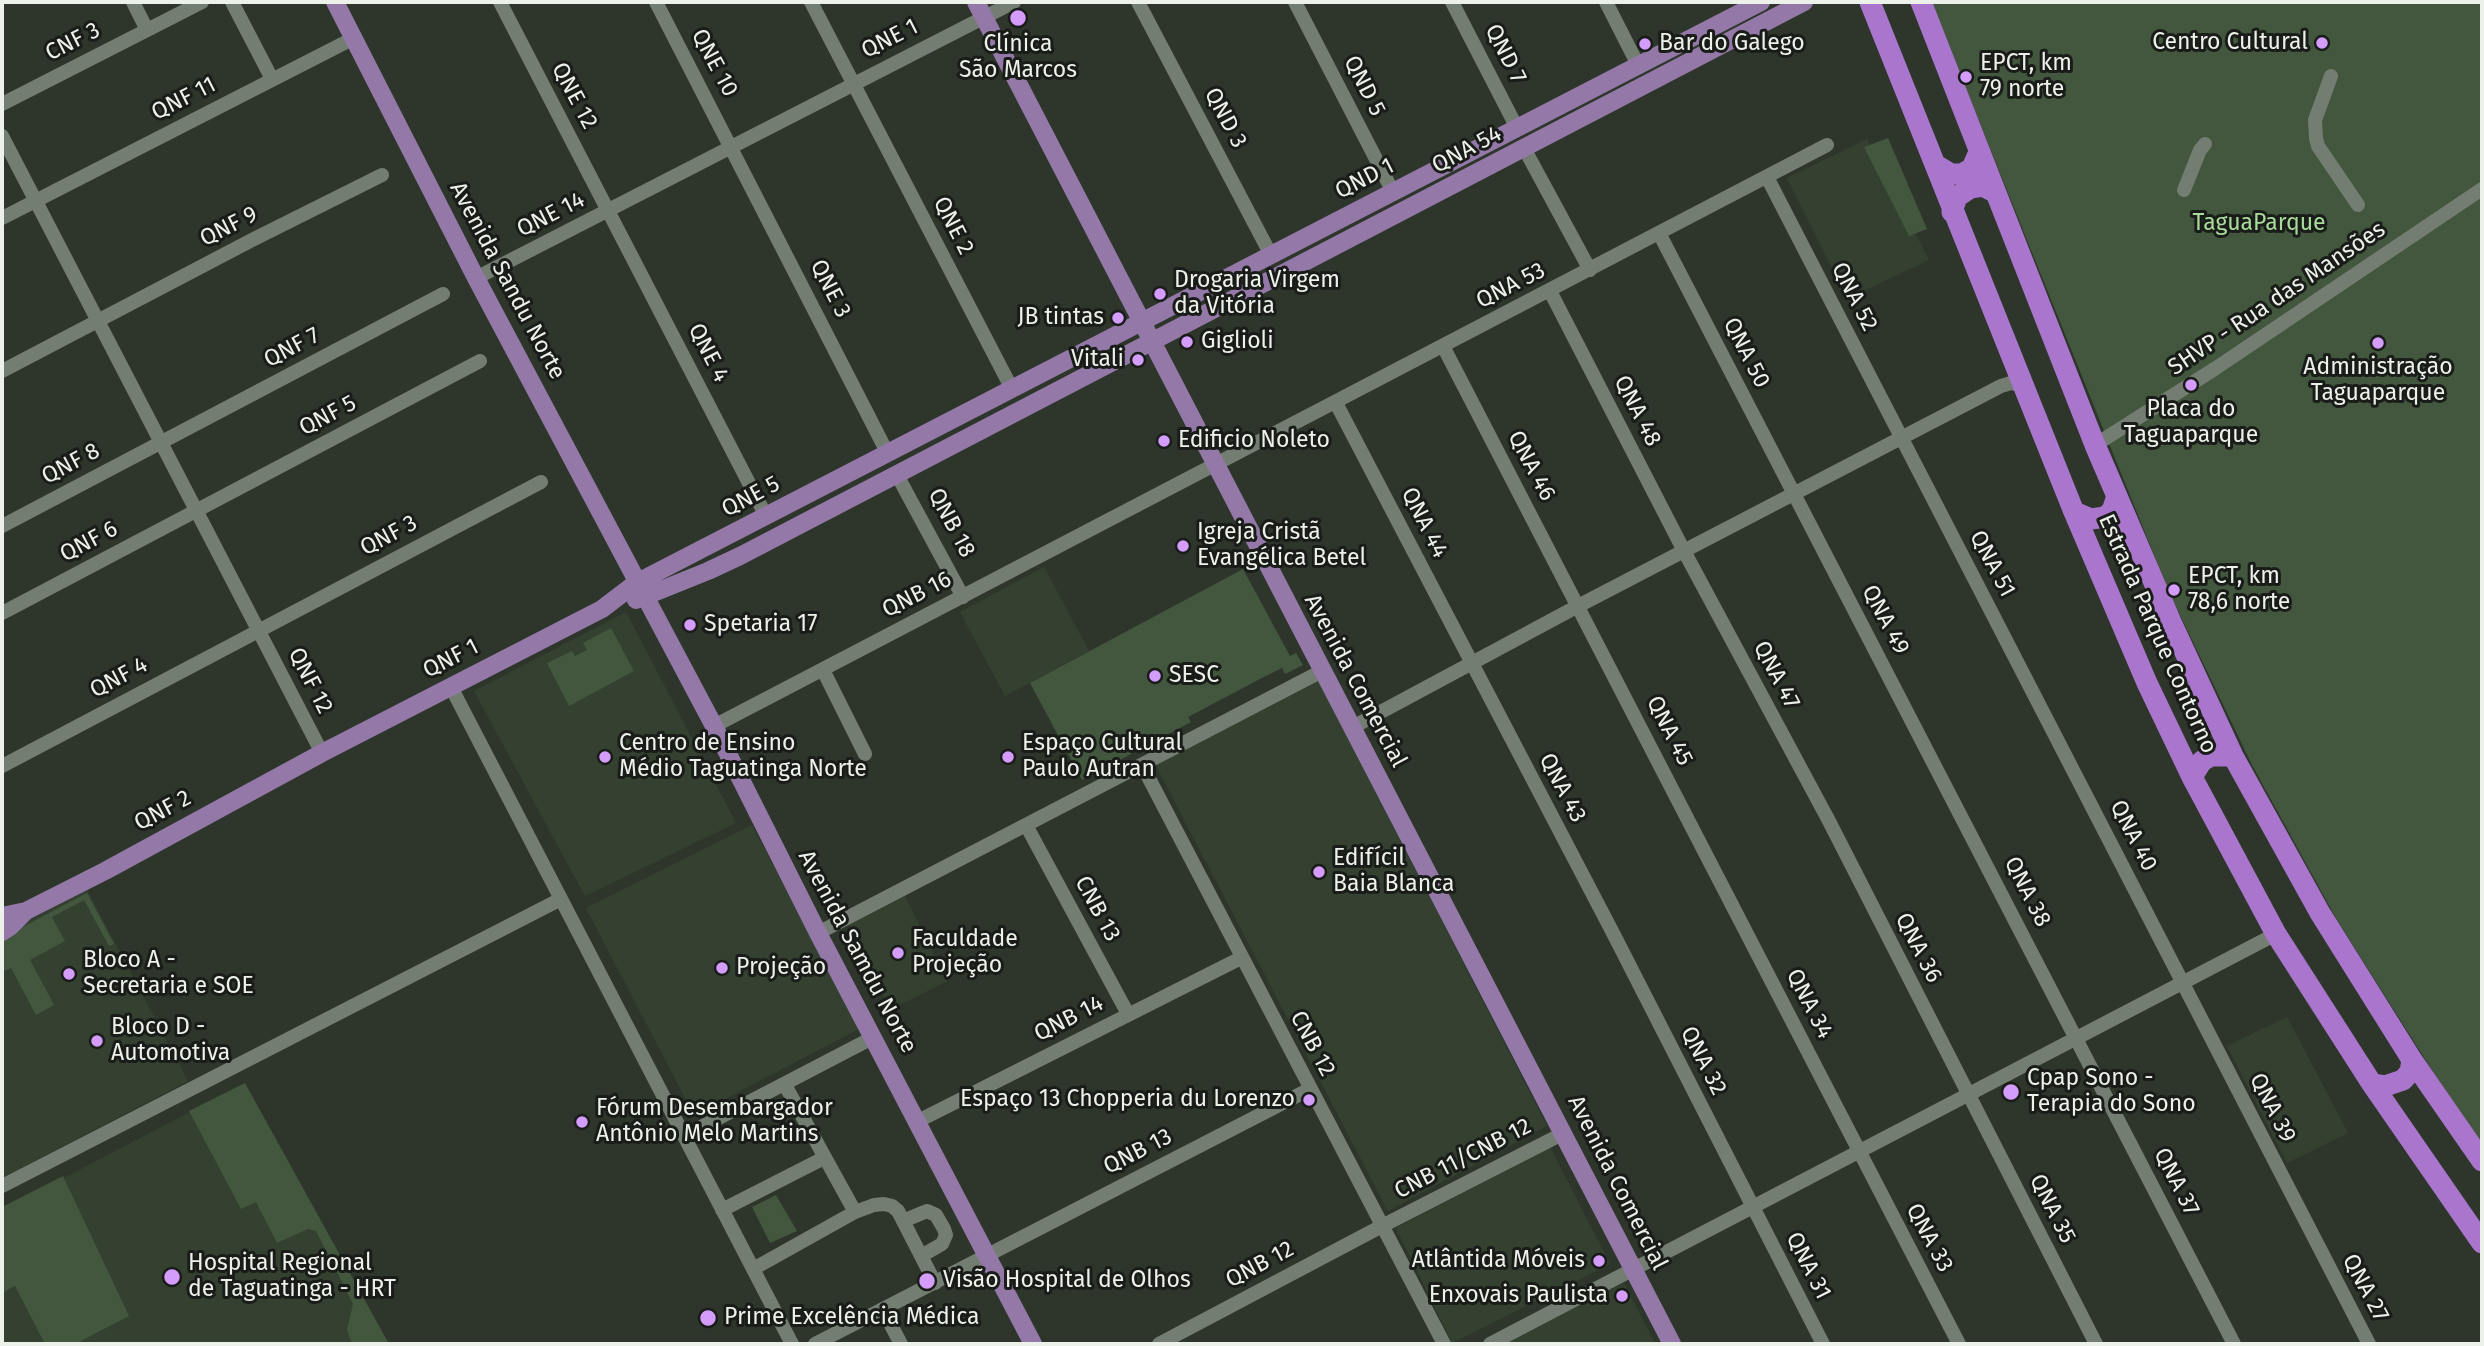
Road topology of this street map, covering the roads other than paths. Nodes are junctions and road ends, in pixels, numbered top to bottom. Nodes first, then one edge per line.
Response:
1 (132, 2) edge
2 (202, 2) edge
3 (232, 2) edge
4 (335, 2) edge
5 (500, 2) edge
6 (656, 2) edge
7 (811, 2) edge
8 (1014, 2) edge
9 (1138, 2) edge
10 (1295, 2) edge
11 (1452, 2) edge
12 (1606, 2) edge
13 (1761, 2) edge
14 (1804, 2) edge
15 (1870, 2) edge
16 (1920, 2) edge
17 (980, 10) edge
18 (147, 30) junction
19 (354, 38) junction
20 (1638, 65) junction
21 (2331, 76) dead end
22 (272, 79) junction
23 (854, 83) junction
24 (2, 104) edge
25 (1517, 128) junction
26 (2, 135) edge
27 (2205, 144) dead end
28 (1827, 145) dead end
29 (731, 146) junction
30 (1524, 148) junction
31 (1979, 152) junction
32 (1467, 154) junction
33 (1445, 165) junction
34 (1936, 165) junction
35 (1477, 173) junction
36 (382, 175) dead end
37 (1767, 177) junction
38 (1453, 185) junction
39 (2482, 189) edge
40 (2185, 190) dead end
41 (1393, 192) junction
42 (1996, 193) junction
43 (34, 201) junction
44 (2358, 205) dead end
45 (608, 211) junction
46 (1952, 212) junction
47 (2, 218) edge
48 (1659, 233) junction
49 (1271, 255) junction
50 (1590, 270) junction
51 (476, 278) junction
52 (1217, 283) junction
53 (1550, 291) junction
54 (443, 294) dead end
55 (1227, 303) junction
56 (98, 321) junction
57 (1141, 322) junction
58 (1152, 342) junction
59 (1443, 346) junction
60 (480, 361) dead end
61 (2014, 364) junction
62 (2, 371) edge
63 (2001, 386) junction
64 (2024, 386) junction
65 (1017, 387) junction
66 (1336, 402) junction
67 (1033, 403) junction
68 (1901, 439) junction
69 (162, 442) junction
70 (2095, 445) junction
71 (888, 454) junction
72 (1215, 465) junction
73 (896, 473) junction
74 (541, 482) dead end
75 (1793, 494) junction
76 (2118, 496) junction
77 (197, 511) junction
78 (2074, 512) junction
79 (766, 516) junction
80 (2, 526) edge
81 (729, 536) junction
82 (701, 550) junction
83 (1684, 551) junction
84 (740, 556) junction
85 (708, 571) junction
86 (640, 590) junction
87 (963, 597) junction
88 (1578, 606) junction
89 (2, 613) edge
90 (258, 630) junction
91 (1472, 664) junction
92 (823, 670) junction
93 (1322, 671) junction
94 (451, 687) junction
95 (2043, 710) joint
96 (714, 726) junction
97 (1351, 727) junction
98 (321, 753) junction
99 (865, 754) dead end
100 (2233, 756) junction
101 (1142, 765) junction
102 (2, 766) edge
103 (1937, 766) joint
104 (2192, 777) junction
105 (1829, 821) joint
106 (1026, 825) junction
107 (1719, 877) joint
108 (561, 899) junction
109 (4, 919) edge
110 (818, 933) junction
111 (1613, 933) joint
112 (2276, 934) junction
113 (1241, 958) junction
114 (2183, 983) junction
115 (1128, 1014) junction
116 (874, 1037) junction
117 (2076, 1039) junction
118 (2412, 1060) junction
119 (2372, 1084) junction
120 (785, 1085) junction
121 (1310, 1089) junction
122 (1967, 1095) junction
123 (918, 1121) junction
124 (1564, 1133) junction
125 (684, 1136) junction
126 (1859, 1152) junction
127 (824, 1158) junction
128 (2482, 1161) edge
129 (2, 1186) edge
130 (1752, 1209) junction
131 (722, 1210) junction
132 (855, 1212) junction
133 (901, 1216) junction
134 (1382, 1226) junction
135 (2482, 1243) edge
136 (2321, 1254) joint
137 (921, 1256) junction
138 (987, 1256) junction
139 (753, 1269) junction
140 (1634, 1271) junction
141 (935, 1283) junction
142 (883, 1310) junction
143 (792, 1344) edge
144 (816, 1344) edge
145 (901, 1344) edge
146 (1033, 1344) edge
147 (1158, 1344) edge
148 (1444, 1344) edge
149 (1490, 1344) edge
150 (1672, 1344) edge
151 (1823, 1344) edge
152 (1959, 1344) edge
153 (2096, 1344) edge
154 (2234, 1344) edge
155 (2369, 1344) edge

1 - 18 street
2 - 18 street, CNF 3
3 - 22 street
4 - 19 main road, Avenida Sandu Norte
5 - 45 street, QNE 12
6 - 29 street, QNE 10
7 - 23 street, QNE 2
8 - 17 street
9 - 49 street, QND 3
10 - 41 street, QND 5
11 - 25 street, QND 7
12 - 20 street
13 - 20 main road, QND 1
14 - 30 main road, QNA 54
15 - 34 highway, Estrada Parque Contorno
16 - 31 highway, Estrada Parque Contorno
17 - 23 street, QNE 1
17 - 57 main road, Avenida Comercial
18 - 24 street, CNF 3
19 - 22 street, QNF 11
19 - 51 main road, Avenida Sandu Norte
20 - 25 main road, QND 1
21 - 44 street
22 - 43 street, QNF 11
23 - 29 street, QNE 1
23 - 65 street, QNE 2
25 - 32 main road, QND 1
26 - 43 street, QNF 12
27 - 40 street
28 - 37 street, QNA 53
29 - 45 street, QNE 14
29 - 71 street, QNE 3
30 - 35 main road, QNA 54
30 - 50 street
31 - 34 highway
31 - 42 highway, Estrada Parque Contorno
32 - 33 main road, QND 1
32 - 35 main road
33 - 38 main road
33 - 41 main road, QND 1
34 - 46 highway, Estrada Parque Contorno
35 - 38 main road, QNA 54
36 - 56 street, QNF 9
37 - 48 street, QNA 53
37 - 68 street, QNA 52
38 - 55 main road, QNA 54
39 - 70 street, SHVP - Rua das Mansões
41 - 49 main road, QND 1
42 - 46 highway
42 - 70 highway, Estrada Parque Contorno
43 - 47 street
43 - 56 street, QNF 12
45 - 51 street, QNE 14
45 - 79 street, QNE 4
46 - 61 highway, Estrada Parque Contorno
48 - 50 street, QNA 53
48 - 75 street, QNA 50
49 - 52 main road, QND 1
50 - 53 street, QNA 53
51 - 86 main road, Avenida Sandu Norte
52 - 55 main road
52 - 57 main road, QND 1
53 - 59 street, QNA 53
53 - 83 street, QNA 48
54 - 69 street, QNF 7
55 - 58 main road, QNA 54
56 - 62 street, QNF 9
56 - 69 street, QNF 12
57 - 58 main road, Avenida Comercial
57 - 65 main road, QND 1
58 - 67 main road
58 - 72 main road, Avenida Comercial
59 - 66 street, QNA 53
59 - 88 street, QNA 46
60 - 77 street, QNF 5
61 - 63 street
61 - 64 highway, Estrada Parque Contorno
63 - 64 street
63 - 68 street
64 - 78 highway, Estrada Parque Contorno
65 - 67 main road
65 - 71 main road, QNE 5
66 - 72 street, QNA 53
66 - 91 street, QNA 44
67 - 73 main road
68 - 75 street
68 - 95 street, QNA 51
69 - 77 street, QNF 12
69 - 80 street, QNF 8
70 - 76 highway, Estrada Parque Contorno
71 - 79 main road, QNE 5
72 - 87 street, QNB 16
72 - 93 main road, Avenida Comercial
73 - 84 main road
73 - 87 street, QNB 18
74 - 90 street, QNF 3
75 - 83 street
75 - 103 street, QNA 49
76 - 78 highway
76 - 100 highway, Estrada Parque Contorno
77 - 89 street, QNF 6
77 - 90 street, QNF 12
78 - 104 highway, Estrada Parque Contorno
79 - 81 main road, QNE 5
81 - 82 main road, QNE 5
81 - 84 main road
82 - 85 main road
82 - 86 main road, QNE 5
83 - 88 street
83 - 105 street, QNA 47
84 - 85 main road
85 - 86 main road
86 - 94 main road, QNF 1
86 - 96 main road, Avenida Samdu Norte
87 - 92 street, QNB 16
88 - 91 street
88 - 107 street, QNA 45
90 - 98 street, QNF 12
90 - 102 street, QNF 4
91 - 97 street
91 - 111 street, QNA 43
92 - 96 street, QNB 16
92 - 99 street
93 - 97 main road, Avenida Comercial
93 - 101 street
94 - 98 main road, QNF 1
94 - 108 street
95 - 114 street, QNA 40
96 - 110 main road, Avenida Samdu Norte
97 - 124 main road, Avenida Comercial
98 - 109 main road, QNF 2
100 - 104 highway
100 - 118 highway, Estrada Parque Contorno
101 - 106 street
101 - 113 street, CNB 12
103 - 117 street, QNA 38
104 - 112 highway, Estrada Parque Contorno
105 - 122 street, QNA 36
106 - 110 street
106 - 115 street, CNB 13
107 - 126 street, QNA 34
108 - 125 street
108 - 129 street
110 - 116 main road, Avenida Samdu Norte
111 - 130 street, QNA 32
112 - 114 street
112 - 119 highway, Estrada Parque Contorno
113 - 115 street, QNB 14
113 - 121 street, CNB 12
114 - 117 street
114 - 136 street, QNA 39
115 - 123 street, QNB 14
116 - 120 street
116 - 123 main road, Avenida Samdu Norte
117 - 122 street
117 - 154 street, QNA 37
118 - 119 highway
118 - 128 highway, Estrada Parque Contorno
119 - 135 highway, Estrada Parque Contorno
120 - 125 street
120 - 127 street
121 - 134 street, CNB 12
121 - 138 street, QNB 13
122 - 126 street
122 - 153 street, QNA 35
123 - 138 main road, Avenida Samdu Norte
124 - 134 street, CNB 11/CNB 12
124 - 140 main road, Avenida Comercial
125 - 131 street
126 - 130 street
126 - 152 street, QNA 33
127 - 131 street
127 - 132 street
130 - 140 street
130 - 151 street, QNA 31
131 - 139 street
132 - 133 street
132 - 139 street
133 - 137 street
133 - 137 street
134 - 147 street, QNB 12
134 - 148 street, CNB 12
136 - 155 street, QNA 27
137 - 141 street
138 - 141 street, QNB 13
138 - 146 main road, Avenida Samdu Norte
139 - 143 street
140 - 149 street
140 - 150 main road, Avenida Comercial
141 - 142 street, QNB 13
142 - 144 street, QNB 13
142 - 145 street

